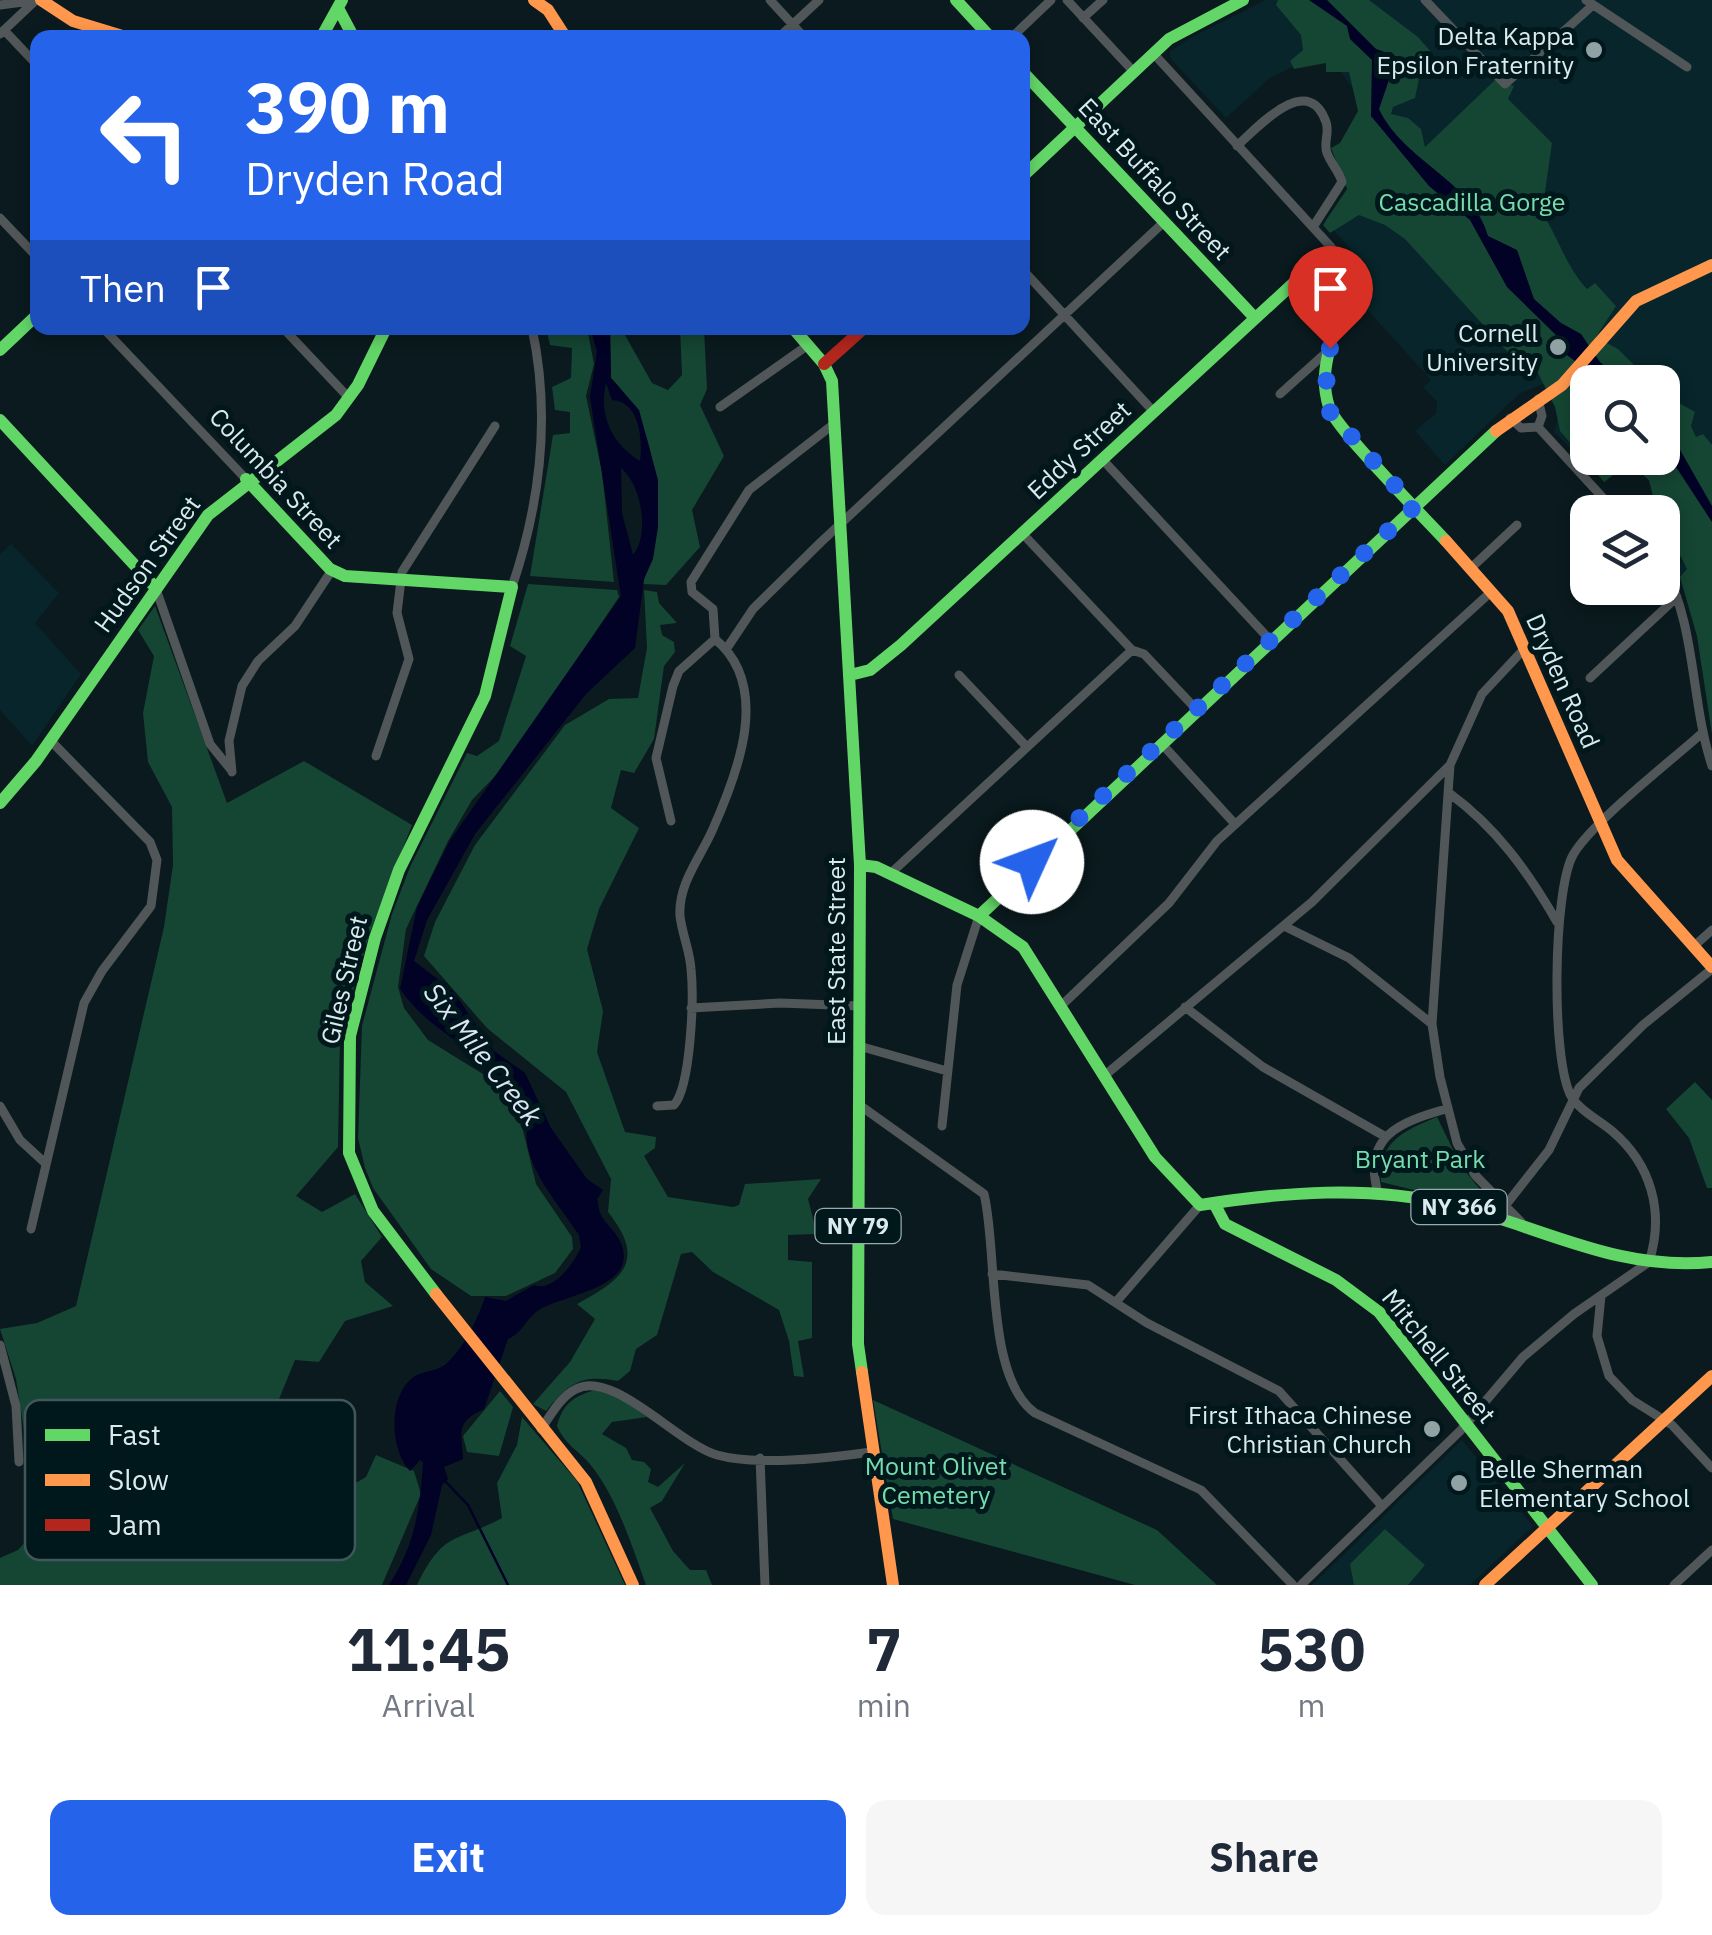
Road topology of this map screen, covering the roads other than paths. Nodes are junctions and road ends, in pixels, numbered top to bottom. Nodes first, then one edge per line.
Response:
1 (37, 0) edge
2 (770, 0) edge
3 (819, 0) edge
4 (956, 0) edge
5 (1051, 0) edge
6 (1067, 0) edge
7 (1103, 0) edge
8 (1242, 0) edge
9 (1425, 0) edge
10 (545, 2) edge
11 (1589, 2) edge
12 (340, 4) edge
13 (0, 5) edge
14 (1084, 18) junction
15 (793, 24) junction
16 (103, 30) edge
17 (325, 30) edge
18 (351, 30) edge
19 (562, 30) edge
20 (787, 30) edge
21 (798, 30) edge
22 (984, 30) edge
23 (1019, 30) edge
24 (2, 32) edge
25 (1153, 53) junction
26 (30, 58) edge
27 (1687, 67) dead end
28 (1134, 72) junction
29 (1030, 79) edge
30 (1076, 127) junction
31 (1238, 146) junction
32 (1030, 170) edge
33 (0, 218) edge
34 (1164, 222) junction
35 (1313, 226) junction
36 (30, 250) edge
37 (1712, 265) edge
38 (1311, 266) junction
39 (1030, 277) edge
40 (1065, 314) junction
41 (1255, 318) junction
42 (30, 322) edge
43 (110, 335) edge
44 (290, 335) edge
45 (382, 335) edge
46 (533, 335) edge
47 (800, 335) edge
48 (856, 335) edge
49 (808, 345) junction
50 (1330, 348) junction
51 (0, 350) edge
52 (824, 364) junction
53 (1280, 394) dead end
54 (349, 398) junction
55 (1538, 399) junction
56 (720, 408) dead end
57 (1154, 412) junction
58 (1510, 418) junction
59 (0, 420) edge
60 (835, 424) junction
61 (494, 426) dead end
62 (1538, 427) junction
63 (1102, 460) junction
64 (246, 479) junction
65 (1600, 495) edge
66 (1414, 507) junction
67 (842, 522) junction
68 (1516, 525) dead end
69 (1022, 533) junction
70 (1470, 568) junction
71 (332, 570) junction
72 (402, 580) junction
73 (154, 586) junction
74 (512, 586) junction
75 (1492, 591) junction
76 (1668, 605) edge
77 (1679, 605) edge
78 (715, 638) junction
79 (1271, 641) junction
80 (726, 648) junction
81 (1525, 648) junction
82 (1132, 650) junction
83 (850, 675) junction
84 (959, 675) dead end
85 (1590, 678) dead end
86 (1197, 710) junction
87 (1701, 734) junction
88 (50, 740) junction
89 (1161, 743) junction
90 (1027, 747) junction
91 (376, 756) dead end
92 (1450, 765) junction
93 (1712, 766) edge
94 (1449, 793) junction
95 (0, 803) edge
96 (671, 821) dead end
97 (1236, 824) junction
98 (1601, 825) junction
99 (860, 865) junction
100 (891, 873) junction
101 (980, 916) junction
102 (1557, 922) junction
103 (1284, 926) junction
104 (1712, 930) edge
105 (1694, 946) junction
106 (1712, 968) edge
107 (1062, 1004) junction
108 (860, 1006) junction
109 (1185, 1007) junction
110 (692, 1008) junction
111 (1432, 1024) junction
112 (859, 1046) junction
113 (947, 1070) junction
114 (1104, 1076) junction
115 (1572, 1097) junction
116 (858, 1104) junction
117 (0, 1106) edge
118 (657, 1106) dead end
119 (1446, 1109) junction
120 (942, 1126) dead end
121 (1386, 1136) junction
122 (44, 1162) junction
123 (1378, 1194) junction
124 (1207, 1204) junction
125 (1500, 1212) junction
126 (31, 1230) dead end
127 (1649, 1262) junction
128 (1712, 1262) edge
129 (992, 1274) junction
130 (1601, 1296) junction
131 (1116, 1302) junction
132 (0, 1345) edge
133 (1712, 1376) edge
134 (1664, 1420) junction
135 (1467, 1423) junction
136 (541, 1429) junction
137 (870, 1452) junction
138 (760, 1458) junction
139 (19, 1462) dead end
140 (1712, 1468) edge
141 (1382, 1506) junction
142 (1548, 1528) junction
143 (1712, 1550) edge
144 (634, 1585) edge
145 (765, 1585) edge
146 (894, 1585) edge
147 (1293, 1585) edge
148 (1302, 1585) edge
149 (1485, 1585) edge
150 (1592, 1585) edge
151 (1674, 1585) edge

1 - 13 street
1 - 16 main road
1 - 24 street
2 - 15 street
3 - 15 street
4 - 22 main road
5 - 23 street
6 - 14 street
7 - 14 street
8 - 25 main road
9 - 11 street
10 - 19 main road
11 - 27 street
12 - 17 main road
12 - 18 main road
14 - 28 street
15 - 20 street
15 - 21 street
24 - 26 street
25 - 28 main road
25 - 31 street
28 - 30 main road
29 - 30 main road, East Buffalo Street
30 - 32 main road
30 - 34 main road, East Buffalo Street
31 - 35 street
31 - 35 street
33 - 36 street
34 - 40 street
34 - 41 main road, East Buffalo Street
35 - 38 street, Eddy Street
37 - 55 main road
38 - 41 main road, Eddy Street
38 - 50 main road, Dryden Road
39 - 40 street
40 - 57 street
40 - 67 street
41 - 57 main road, Eddy Street
42 - 51 main road
43 - 64 street, Columbia Street
44 - 54 street
45 - 54 main road, Hudson Street
46 - 74 street, Giles Street
47 - 49 main road, East State Street / NY 79
48 - 52 main road
49 - 52 main road, East State Street / NY 79
49 - 56 street
50 - 53 street
50 - 66 main road, Dryden Road
52 - 60 main road, East State Street / NY 79
54 - 64 main road, Hudson Street
55 - 58 main road
55 - 62 street
57 - 63 main road, Eddy Street
58 - 62 street
58 - 66 main road
59 - 73 main road
60 - 67 main road, East State Street / NY 79
60 - 78 street
61 - 72 street
62 - 65 street
63 - 69 main road, Eddy Street
63 - 79 street
64 - 71 main road, Columbia Street
64 - 73 main road, Hudson Street
66 - 70 main road, Dryden Road
66 - 79 main road
67 - 80 street
67 - 83 main road, East State Street / NY 79
68 - 70 street
69 - 82 street
69 - 83 main road, Eddy Street
70 - 75 main road, Dryden Road
71 - 72 main road, Columbia Street
71 - 73 street
72 - 74 main road, Columbia Street
72 - 91 street
73 - 88 main road, Hudson Street
74 - 136 main road, Giles Street
75 - 81 main road, Dryden Road
75 - 97 street
76 - 85 street
77 - 87 street
78 - 80 street
78 - 96 street
79 - 86 main road
80 - 110 street
81 - 92 street
81 - 98 main road, Dryden Road
82 - 86 street
82 - 90 street
83 - 99 main road, East State Street / NY 79
84 - 90 street
86 - 89 main road
87 - 93 street
87 - 98 street
88 - 95 main road, Hudson Street
88 - 122 street
89 - 97 street
89 - 101 main road
90 - 100 street
92 - 94 street
92 - 103 street
94 - 102 street
94 - 111 street
97 - 107 street
98 - 102 street
98 - 105 main road, Dryden Road
99 - 100 main road, Mitchell Street
99 - 108 main road, East State Street / NY 79
100 - 101 main road, Mitchell Street
101 - 107 main road, Mitchell Street
101 - 113 street
102 - 115 street
103 - 109 street
103 - 111 street
104 - 105 street
105 - 106 main road, Dryden Road
106 - 115 street
107 - 114 main road, Mitchell Street
108 - 110 street
108 - 112 main road, East State Street / NY 79
109 - 114 street
109 - 121 street
110 - 118 street
111 - 119 street
112 - 113 street
112 - 116 main road, East State Street / NY 79
113 - 120 street
114 - 124 main road, Mitchell Street
115 - 125 street
115 - 127 street
116 - 129 street
116 - 137 main road, East State Street / NY 79
117 - 122 street
119 - 121 street
119 - 125 street
121 - 123 street
122 - 126 street
123 - 124 main road, NY 366
123 - 125 main road, NY 366
124 - 131 street
124 - 135 main road, Mitchell Street
125 - 127 main road, NY 366
127 - 128 main road, NY 366
127 - 130 street
129 - 131 street
129 - 147 street
130 - 134 street
130 - 135 street
131 - 141 street
132 - 139 street
133 - 134 main road
134 - 140 street
134 - 142 main road
135 - 141 street
135 - 142 main road, Mitchell Street
136 - 138 street
136 - 144 main road, Giles Street
137 - 138 street
137 - 146 main road, East State Street / NY 79
138 - 145 street
141 - 148 street
142 - 149 main road
142 - 150 main road, Mitchell Street
143 - 151 street

